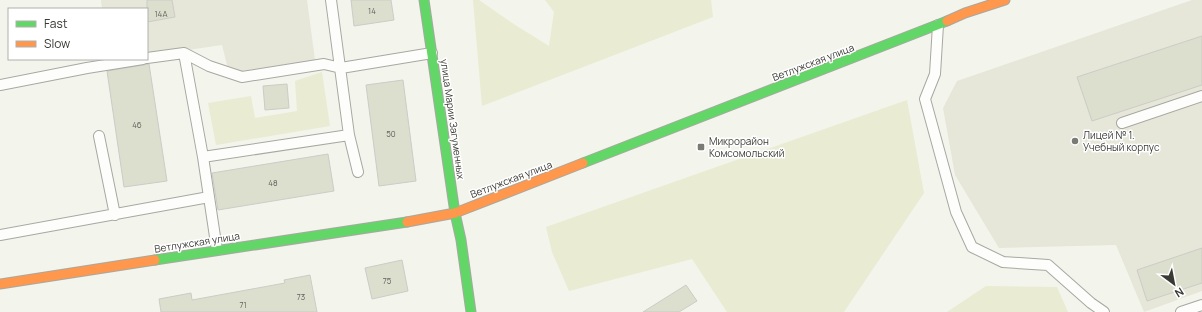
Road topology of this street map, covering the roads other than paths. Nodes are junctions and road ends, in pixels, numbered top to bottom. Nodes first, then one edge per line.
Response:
1 (331, 0) edge
2 (424, 0) edge
3 (1005, 0) edge
4 (938, 26) junction
5 (184, 53) junction
6 (432, 53) junction
7 (148, 58) edge
8 (137, 60) edge
9 (341, 68) junction
10 (0, 85) edge
11 (1202, 96) edge
12 (1122, 123) dead end
13 (349, 135) junction
14 (99, 136) dead end
15 (203, 157) junction
16 (358, 172) dead end
17 (209, 197) junction
18 (455, 213) junction
19 (115, 214) junction
20 (0, 236) edge
21 (217, 250) junction
22 (0, 284) edge
23 (1202, 305) edge
24 (471, 312) edge
25 (1104, 312) edge
26 (1180, 312) edge

1 - 9 lane
2 - 6 main road, улица Марии Загуменных
3 - 4 main road, Ветлужская улица
4 - 18 main road, Ветлужская улица
4 - 25 lane
5 - 7 lane
5 - 9 lane
5 - 15 lane
6 - 9 lane
6 - 18 main road, улица Марии Загуменных
8 - 10 lane
9 - 13 lane
11 - 12 lane
13 - 15 lane
13 - 16 lane
14 - 19 lane
15 - 17 lane
17 - 19 lane
17 - 21 lane
18 - 21 main road, Ветлужская улица
18 - 24 main road, улица Марии Загуменных
19 - 20 lane
21 - 22 main road, Ветлужская улица
23 - 26 lane

